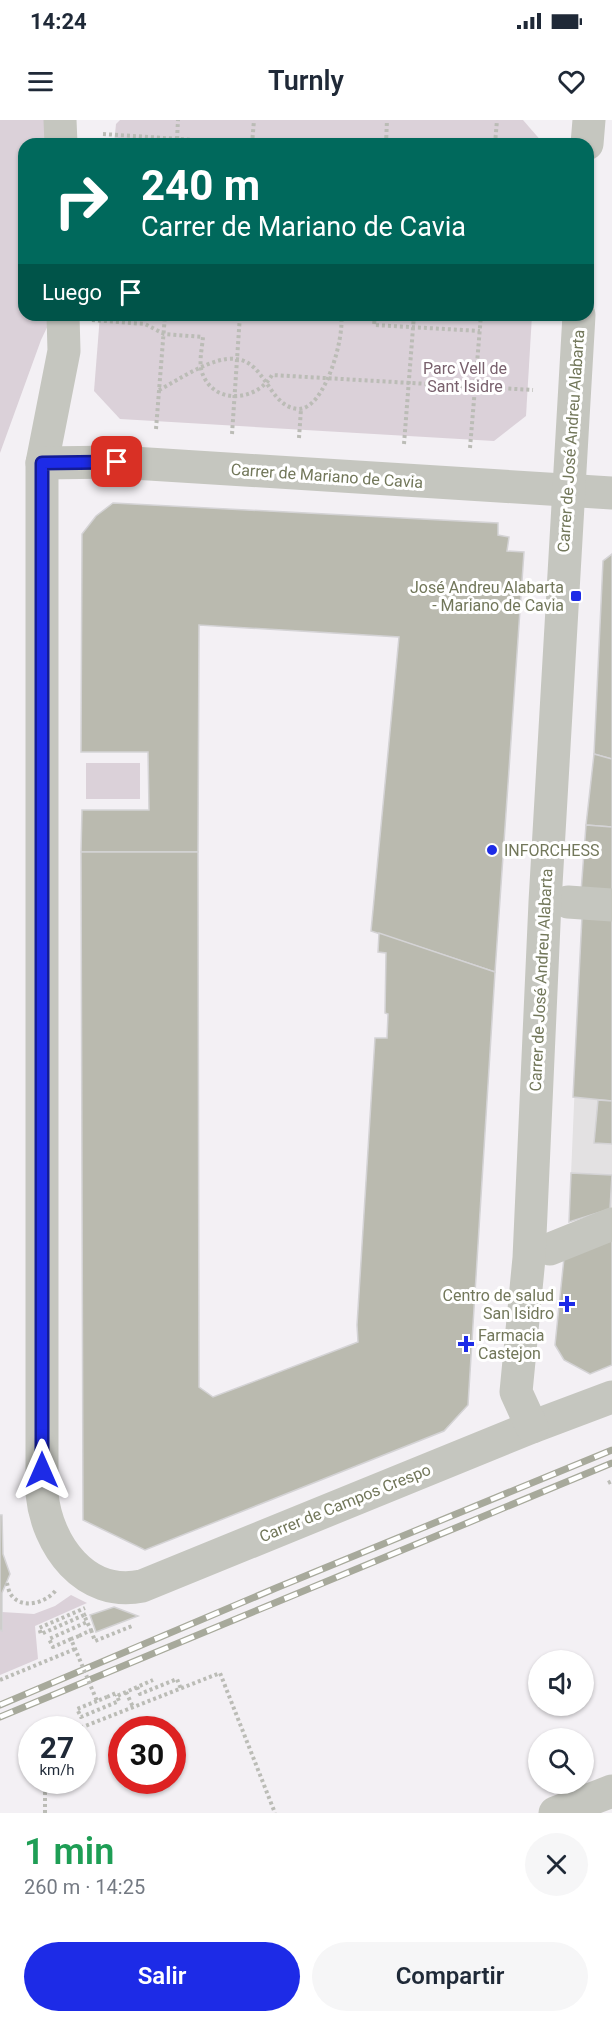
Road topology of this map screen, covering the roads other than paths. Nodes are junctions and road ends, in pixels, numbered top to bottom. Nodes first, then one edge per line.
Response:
1 (60, 120) edge
2 (589, 120) edge
3 (61, 138) edge
4 (588, 138) edge
5 (76, 321) edge
6 (579, 321) edge
7 (42, 463) junction
8 (568, 491) junction
9 (612, 493) edge
10 (568, 902) dead end
11 (612, 905) edge
12 (612, 1224) edge
13 (550, 1249) dead end
14 (612, 1397) edge
15 (532, 1427) junction
16 (612, 1791) edge
17 (555, 1813) edge

1 - 3 street
2 - 4 street
5 - 7 street, Carrer de Campos Crespo
6 - 8 street, Carrer de José Andreu Alabarta
7 - 8 street, Carrer de Mariano de Cavia
7 - 15 street, Carrer de Campos Crespo
8 - 9 street, Carrer de Mariano de Cavia
8 - 15 street, Carrer de José Andreu Alabarta
10 - 11 street
12 - 13 street
14 - 15 street, Carrer de Campos Crespo
16 - 17 street

